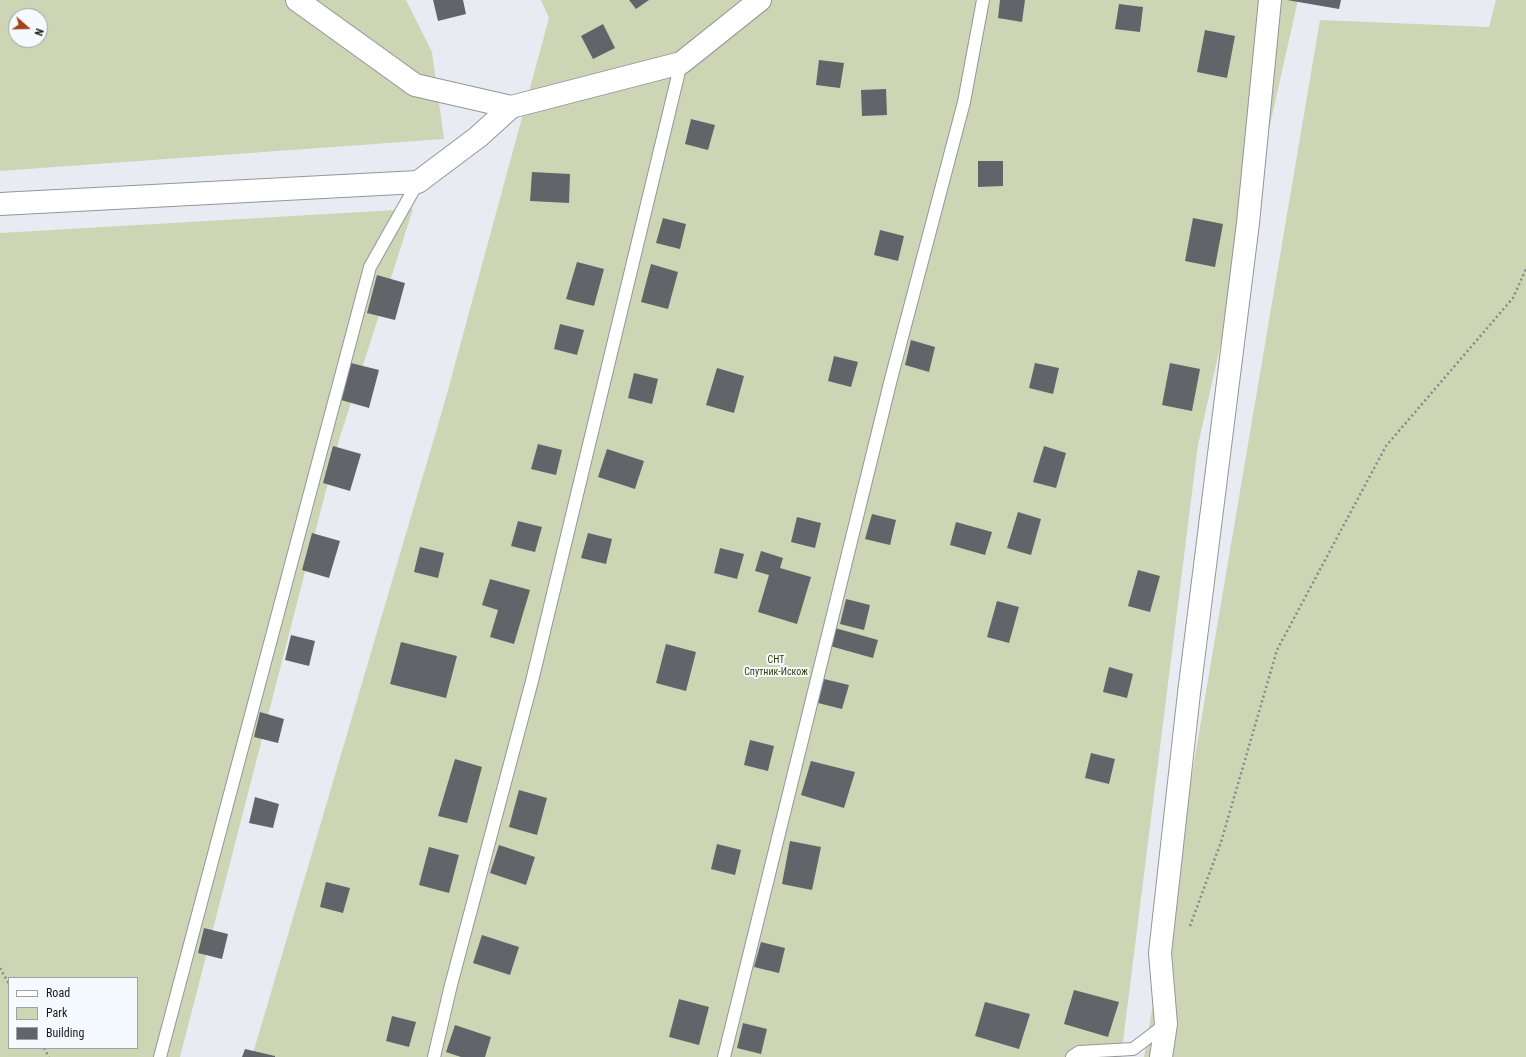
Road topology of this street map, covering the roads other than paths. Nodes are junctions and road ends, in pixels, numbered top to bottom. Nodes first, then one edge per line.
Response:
1 (297, 0) edge
2 (983, 0) edge
3 (1270, 0) edge
4 (757, 1) edge
5 (681, 63) junction
6 (511, 107) junction
7 (418, 182) junction
8 (0, 204) edge
9 (1166, 1024) junction
10 (160, 1057) edge
11 (434, 1057) edge
12 (724, 1057) edge
13 (1072, 1057) edge
14 (1161, 1057) edge

1 - 6 street
2 - 12 lane
3 - 9 street
4 - 5 street
5 - 6 street
5 - 11 lane
6 - 7 street
7 - 8 street
7 - 10 lane
9 - 13 lane
9 - 14 street

